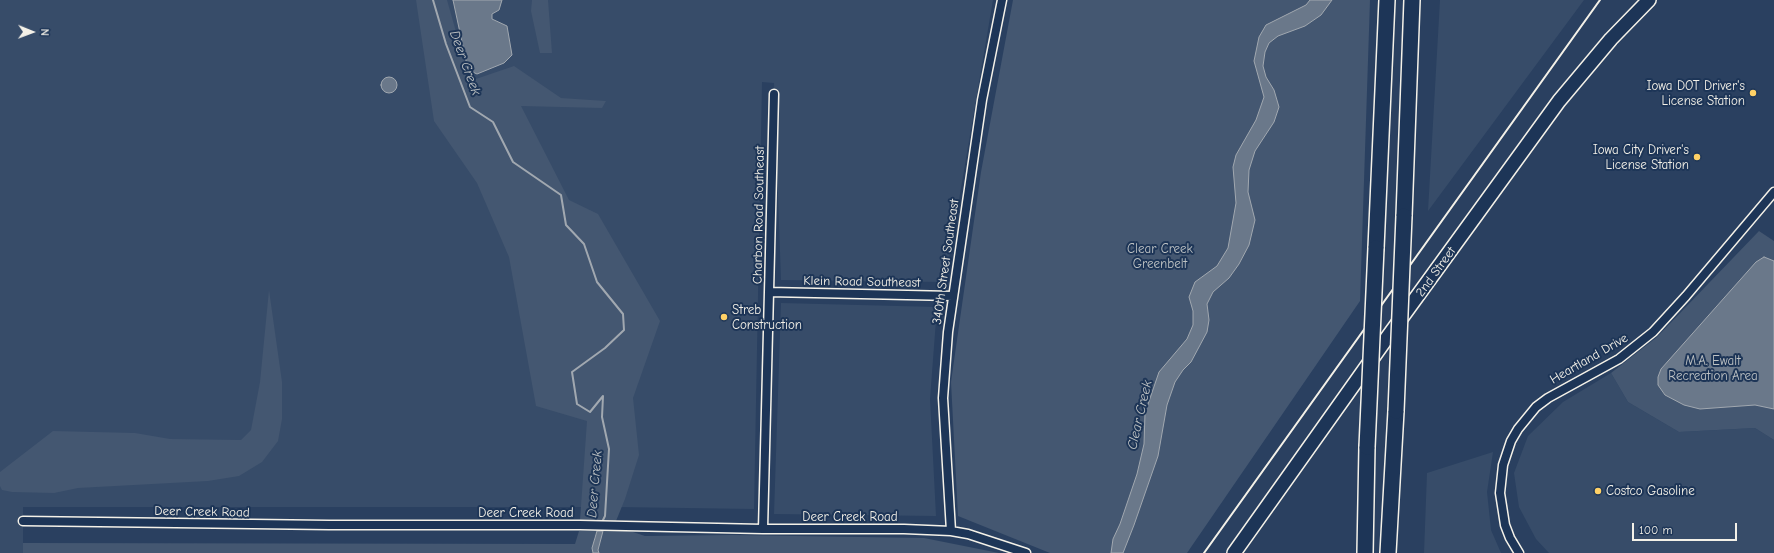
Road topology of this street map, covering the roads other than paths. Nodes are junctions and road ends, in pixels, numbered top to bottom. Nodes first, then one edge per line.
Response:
1 (1002, 0) edge
2 (1387, 0) edge
3 (1412, 0) edge
4 (1649, 0) edge
5 (774, 94) dead end
6 (1774, 192) edge
7 (770, 292) junction
8 (953, 296) junction
9 (23, 521) dead end
10 (1366, 526) junction
11 (763, 529) junction
12 (951, 531) junction
13 (1026, 553) edge
14 (1234, 553) edge
15 (1358, 553) edge
16 (1365, 553) edge
17 (1388, 553) edge
18 (1519, 553) edge

1 - 8 street, 340th Street Southeast
2 - 10 highway, bridge
3 - 17 highway, bridge
4 - 14 main road, 2nd Street
5 - 7 street, Charbon Road Southeast
6 - 18 street, Heartland Drive
7 - 8 street, Klein Road Southeast
7 - 11 street, Charbon Road Southeast
8 - 12 street, 340th Street Southeast
9 - 11 street, Deer Creek Road
10 - 15 highway
10 - 16 highway
11 - 12 street, Deer Creek Road
12 - 13 street, Deer Creek Road

